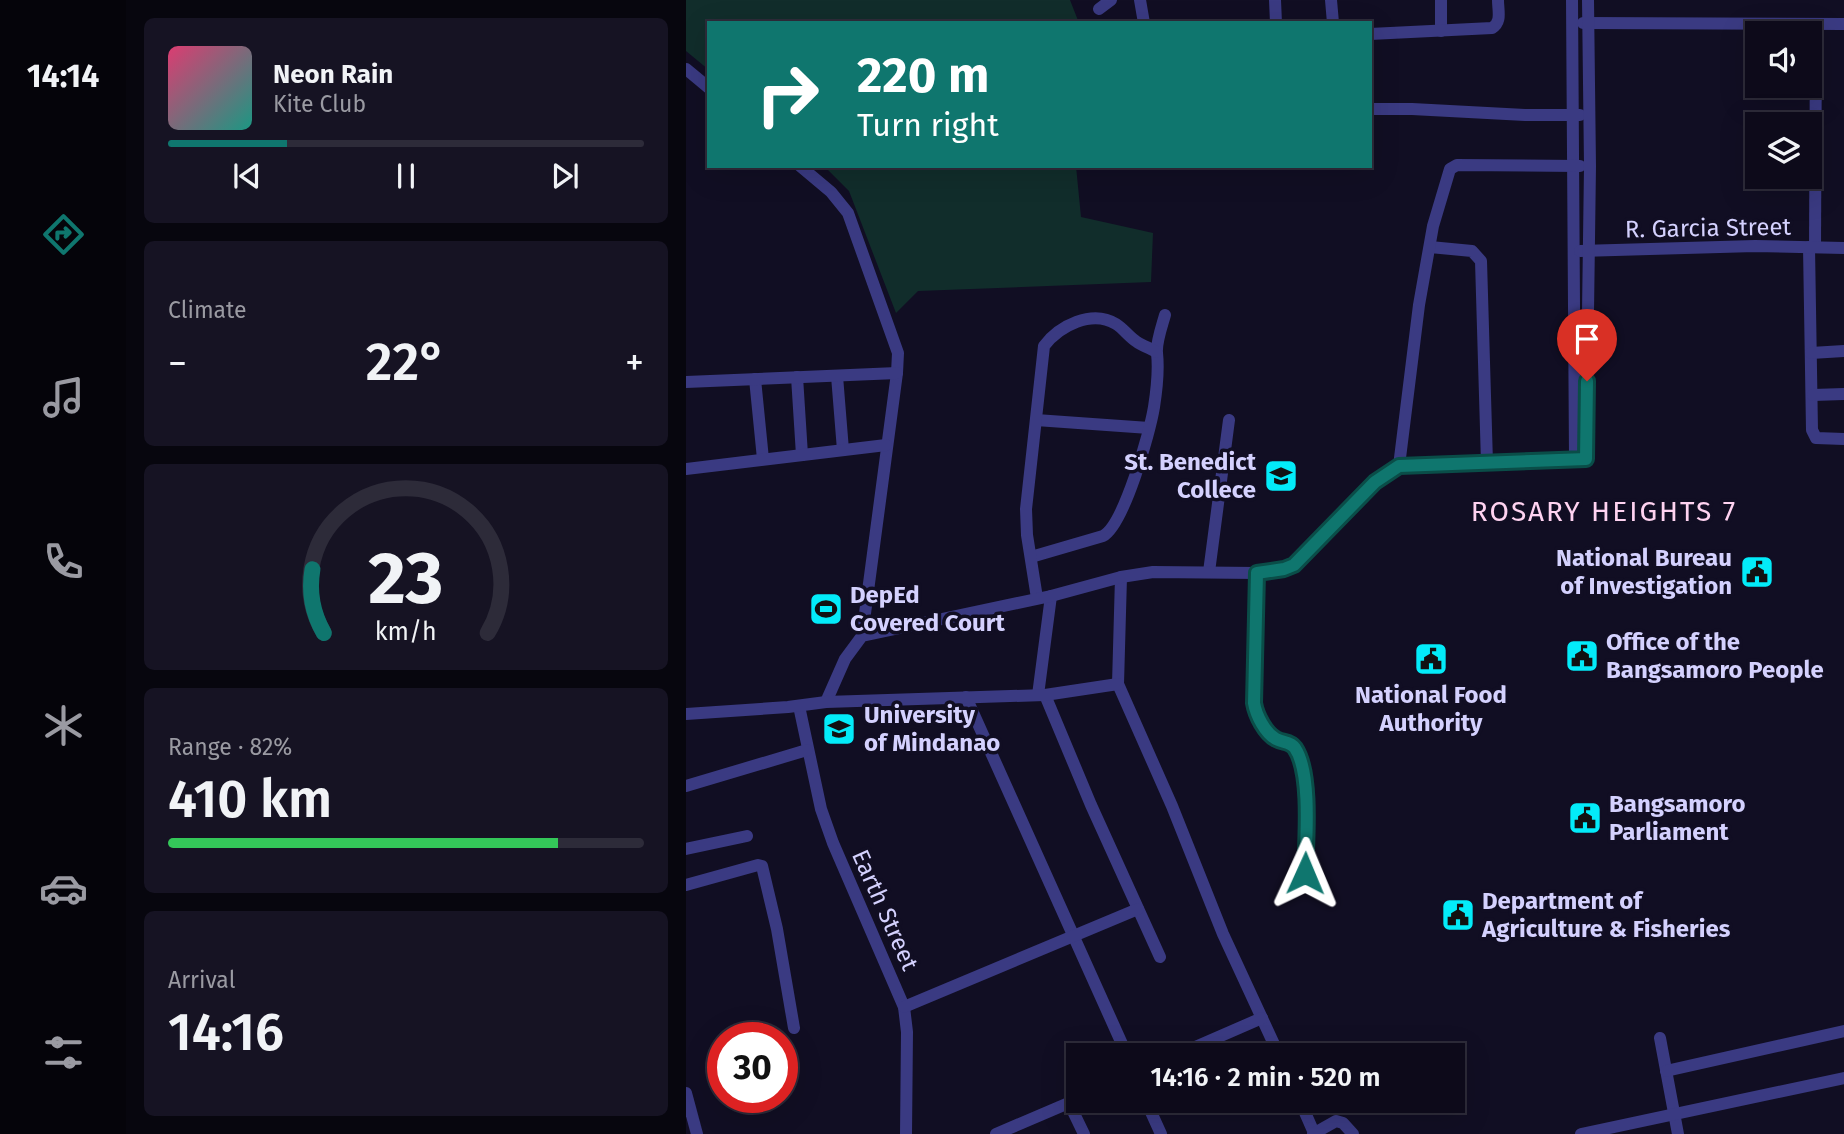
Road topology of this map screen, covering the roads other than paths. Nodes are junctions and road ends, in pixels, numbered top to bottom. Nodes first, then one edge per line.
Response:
1 (1111, 0) edge
2 (1140, 0) edge
3 (1275, 0) edge
4 (1331, 0) edge
5 (1441, 0) edge
6 (1498, 0) edge
7 (1572, 0) edge
8 (1588, 0) edge
9 (1098, 9) dead end
10 (1144, 21) edge
11 (1276, 21) edge
12 (1332, 21) edge
13 (1572, 23) junction
14 (1588, 23) junction
15 (1745, 24) edge
16 (1844, 24) edge
17 (1822, 25) edge
18 (1441, 31) junction
19 (1372, 34) edge
20 (686, 69) edge
21 (707, 86) edge
22 (1815, 98) edge
23 (1372, 109) edge
24 (1573, 114) junction
25 (1588, 115) junction
26 (1572, 166) junction
27 (1590, 166) junction
28 (802, 168) edge
29 (1430, 247) junction
30 (1812, 247) junction
31 (1844, 248) edge
32 (1588, 251) junction
33 (1573, 252) junction
34 (1165, 315) dead end
35 (1844, 351) edge
36 (1157, 352) junction
37 (1811, 353) junction
38 (897, 373) junction
39 (837, 376) junction
40 (797, 377) junction
41 (755, 379) junction
42 (686, 382) edge
43 (1844, 394) edge
44 (1813, 395) junction
45 (1036, 420) junction
46 (1229, 420) dead end
47 (1149, 428) junction
48 (1844, 439) edge
49 (886, 445) junction
50 (843, 450) junction
51 (802, 455) junction
52 (763, 459) junction
53 (1581, 459) junction
54 (1487, 463) junction
55 (1399, 466) junction
56 (686, 469) edge
57 (1031, 557) junction
58 (1209, 572) junction
59 (1257, 573) junction
60 (1121, 577) junction
61 (1051, 596) junction
62 (1037, 598) junction
63 (862, 636) junction
64 (1118, 684) junction
65 (1042, 695) junction
66 (967, 697) junction
67 (826, 702) junction
68 (799, 706) junction
69 (686, 713) edge
70 (807, 750) junction
71 (686, 786) edge
72 (747, 836) dead end
73 (686, 849) edge
74 (1305, 873) dead end
75 (686, 885) edge
76 (1138, 909) junction
77 (1073, 937) junction
78 (1160, 957) dead end
79 (904, 1007) junction
80 (1262, 1017) junction
81 (793, 1022) edge
82 (1844, 1031) edge
83 (1660, 1038) dead end
84 (1122, 1043) edge
85 (1204, 1043) edge
86 (1274, 1043) edge
87 (1666, 1072) junction
88 (1844, 1078) edge
89 (686, 1093) edge
90 (1066, 1104) edge
91 (1077, 1113) edge
92 (1151, 1113) edge
93 (1305, 1113) edge
94 (1675, 1114) junction
95 (692, 1127) edge
96 (1003, 1133) edge
97 (906, 1134) edge
98 (1084, 1134) edge
99 (1161, 1134) edge
100 (1314, 1134) edge
101 (1353, 1134) edge
102 (1581, 1134) edge
103 (1678, 1134) edge

1 - 9 street
2 - 10 street
3 - 11 street
4 - 12 street
5 - 18 street
6 - 18 street
7 - 13 street
8 - 14 street
13 - 14 street
13 - 24 street
14 - 15 street
14 - 25 street
16 - 17 street
18 - 19 street
20 - 21 street
22 - 30 street
23 - 24 street
24 - 25 street
24 - 26 street
25 - 27 street
26 - 27 street
26 - 29 street
26 - 33 street
27 - 32 street
28 - 38 street
29 - 54 street
29 - 55 street
30 - 31 street, R. Garcia Street
30 - 32 street, R. Garcia Street
30 - 37 street
32 - 33 street, R. Garcia Street
32 - 53 street
33 - 53 street
34 - 36 street
35 - 37 street
36 - 45 street
36 - 47 street
37 - 44 street
38 - 39 street
38 - 49 street
39 - 40 street
39 - 50 street
40 - 41 street
40 - 51 street
41 - 42 street
41 - 52 street
43 - 44 street
44 - 48 street
45 - 47 street
45 - 57 street
46 - 58 street
47 - 57 street
49 - 50 street
49 - 63 street
50 - 51 street
51 - 52 street
52 - 56 street
53 - 54 street
54 - 55 street
55 - 59 street
57 - 62 street
58 - 59 street
58 - 60 street
59 - 74 street
60 - 61 street
60 - 64 street
61 - 62 street
61 - 65 street
62 - 63 street
63 - 67 street
64 - 65 street
64 - 80 street
65 - 66 street
65 - 76 street
66 - 67 street
66 - 77 street
67 - 68 street
68 - 69 street
68 - 70 street, Earth Street
70 - 71 street
70 - 79 street, Earth Street
72 - 73 street
75 - 81 street
76 - 77 street
76 - 78 street
77 - 79 street
77 - 84 street
79 - 97 street, Earth Street
80 - 85 street
80 - 86 street
82 - 87 street
83 - 87 street
87 - 94 street
88 - 94 street
89 - 95 street
90 - 96 street
91 - 98 street
92 - 99 street
93 - 100 street
94 - 102 street
94 - 103 street
100 - 101 street

